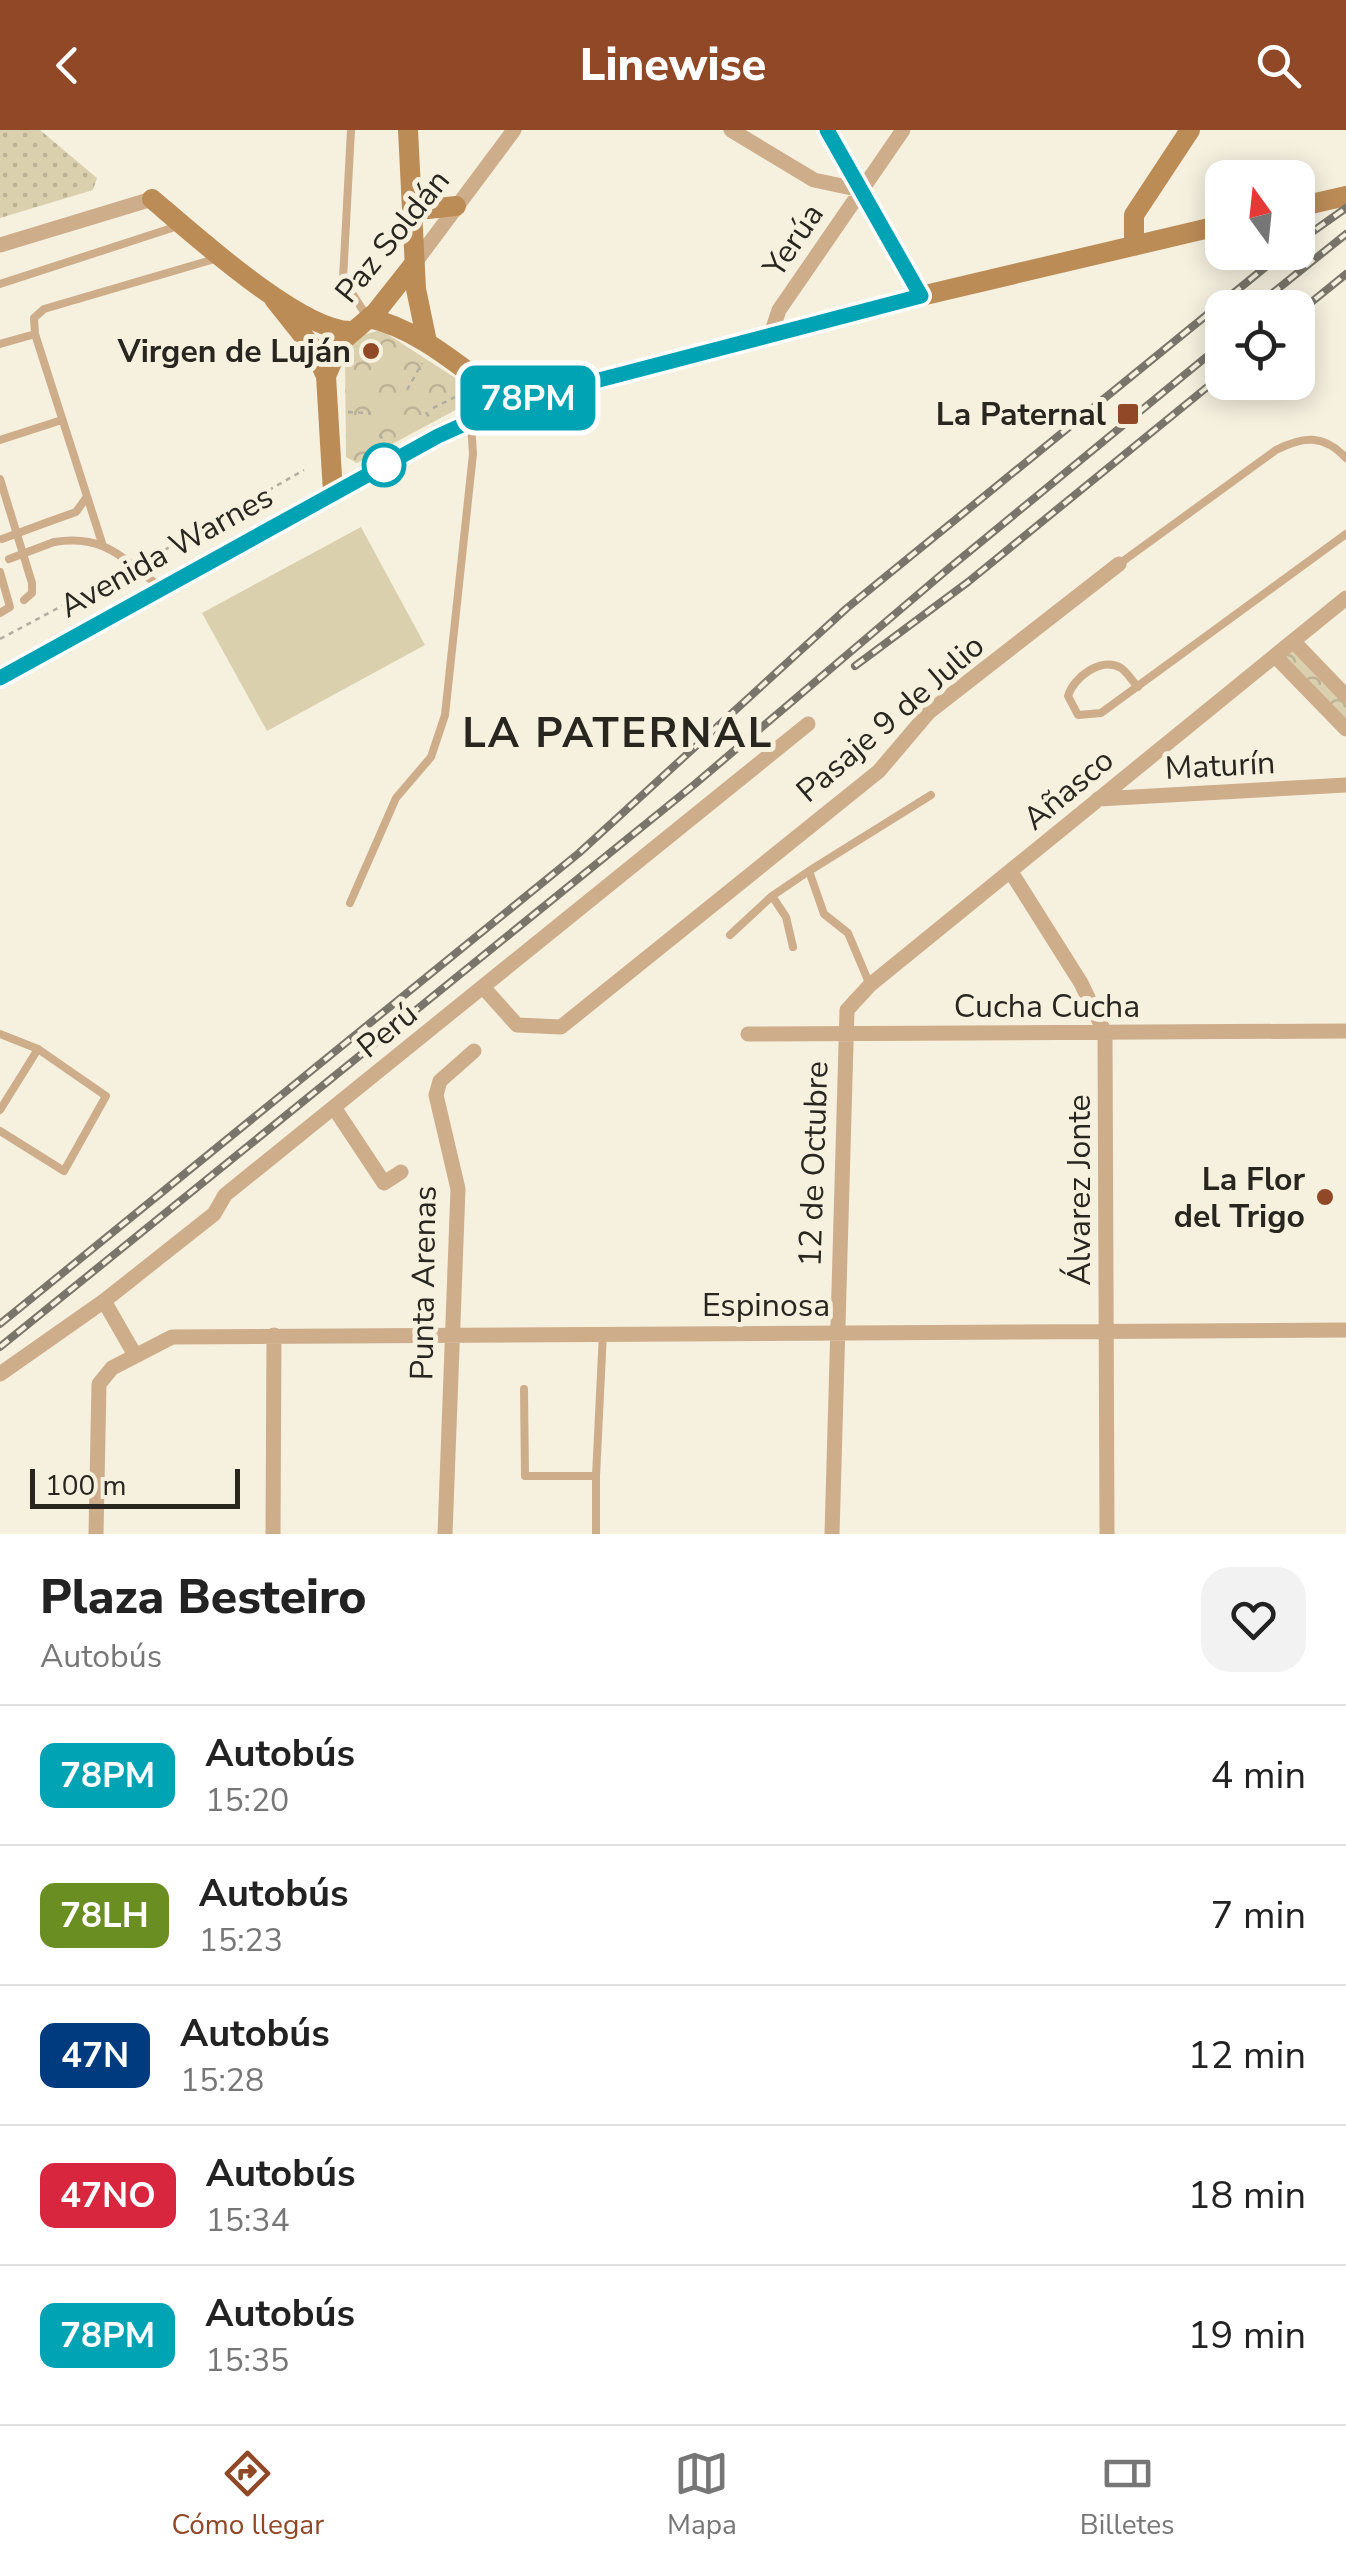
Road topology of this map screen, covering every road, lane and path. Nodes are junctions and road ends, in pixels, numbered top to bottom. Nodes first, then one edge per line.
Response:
1 (351, 130) edge
2 (408, 130) edge
3 (514, 130) edge
4 (731, 130) edge
5 (827, 130) edge
6 (903, 130) edge
7 (1190, 130) edge
8 (861, 190) junction
9 (411, 192) junction
10 (1346, 196) edge
11 (152, 199) joint
12 (1315, 203) edge
13 (456, 206) junction
14 (182, 225) junction
15 (1205, 228) edge
16 (0, 244) edge
17 (1134, 246) junction
18 (220, 257) junction
19 (414, 264) junction
20 (0, 284) edge
21 (921, 296) junction
22 (274, 300) junction
23 (361, 325) junction
24 (35, 334) junction
25 (771, 334) junction
26 (427, 342) junction
27 (0, 344) edge
28 (461, 370) junction
29 (326, 376) junction
30 (407, 390) dead end
31 (511, 403) junction
32 (346, 412) dead end
33 (426, 412) dead end
34 (370, 413) dead end
35 (62, 420) junction
36 (470, 420) junction
37 (432, 424) dead end
38 (380, 434) dead end
39 (0, 440) edge
40 (386, 448) dead end
41 (1346, 458) edge
42 (304, 470) dead end
43 (0, 478) edge
44 (333, 493) junction
45 (86, 498) junction
46 (1346, 534) edge
47 (1, 539) edge
48 (102, 543) junction
49 (147, 560) dead end
50 (5, 561) edge
51 (1120, 564) joint
52 (0, 572) edge
53 (120, 575) dead end
54 (162, 589) junction
55 (1346, 598) edge
56 (24, 600) dead end
57 (0, 613) edge
58 (0, 638) edge
59 (1294, 642) junction
60 (1276, 658) junction
61 (0, 678) edge
62 (1138, 688) junction
63 (1346, 696) edge
64 (808, 724) dead end
65 (1346, 730) edge
66 (1346, 785) edge
67 (931, 795) dead end
68 (1098, 799) junction
69 (809, 871) junction
70 (1011, 872) junction
71 (772, 896) junction
72 (350, 903) dead end
73 (730, 935) dead end
74 (793, 947) dead end
75 (870, 985) junction
76 (483, 987) junction
77 (1346, 1032) edge
78 (1106, 1033) junction
79 (0, 1034) edge
80 (748, 1034) dead end
81 (844, 1034) junction
82 (38, 1049) junction
83 (474, 1051) dead end
84 (335, 1109) junction
85 (0, 1110) edge
86 (0, 1131) edge
87 (401, 1172) dead end
88 (104, 1302) junction
89 (1346, 1330) edge
90 (454, 1332) junction
91 (836, 1332) junction
92 (603, 1333) junction
93 (1107, 1333) junction
94 (274, 1335) junction
95 (135, 1355) junction
96 (0, 1374) edge
97 (524, 1389) dead end
98 (596, 1476) junction
99 (96, 1534) edge
100 (273, 1534) edge
101 (445, 1534) edge
102 (596, 1534) edge
103 (832, 1534) edge
104 (1108, 1534) edge

1 - 23 lane
2 - 9 main road
3 - 13 street, Paz Soldán
4 - 8 street
5 - 8 main road
6 - 8 street, Yerúa
7 - 17 main road
8 - 21 main road
8 - 25 street, Yerúa
9 - 13 main road
9 - 19 main road
10 - 12 main road
11 - 14 main road
11 - 16 street
13 - 19 street, Paz Soldán
14 - 18 main road
14 - 20 lane
15 - 17 main road, Avenida Warnes
17 - 21 main road, Avenida Warnes
18 - 22 main road
18 - 24 lane
19 - 23 main road, Paz Soldán
19 - 26 main road
21 - 25 main road, Avenida Warnes
22 - 23 main road
22 - 29 main road
23 - 26 main road
23 - 29 main road, Paz Soldán
24 - 27 lane
24 - 35 lane
25 - 31 main road, Avenida Warnes
26 - 28 main road
26 - 30 path
28 - 31 main road
28 - 36 main road
29 - 44 main road
31 - 36 main road, Avenida Warnes
32 - 34 path
33 - 37 path
35 - 39 lane
35 - 45 lane
36 - 44 main road, Avenida Warnes
36 - 72 lane
38 - 40 path
41 - 51 lane, Pasaje 9 de Julio
42 - 49 path
43 - 56 lane
44 - 54 main road, Avenida Warnes
45 - 47 lane, bridge
45 - 48 lane
46 - 62 lane
48 - 50 lane, bridge
48 - 54 lane
51 - 76 street, Pasaje 9 de Julio
52 - 57 lane
53 - 58 path
54 - 61 main road, Avenida Warnes
55 - 59 street, Añasco
59 - 60 street, Añasco
59 - 63 street
60 - 65 street
60 - 68 street, Añasco
62 - 62 lane
64 - 76 street, Perú
66 - 68 street, Maturín
67 - 69 lane
68 - 70 street, Añasco
69 - 71 lane
69 - 75 lane
70 - 75 street, Añasco
70 - 78 street, Álvarez Jonte
71 - 73 lane
71 - 74 lane
75 - 81 street, Añasco
76 - 84 street, Perú
77 - 78 street, Cucha Cucha
78 - 81 street, Cucha Cucha
78 - 93 street, Álvarez Jonte
79 - 82 lane
80 - 81 street, Cucha Cucha
81 - 91 street, 12 de Octubre
82 - 85 lane
82 - 86 lane
83 - 90 street, Punta Arenas
84 - 87 street
84 - 88 street, Perú
88 - 95 street
88 - 96 street, Perú
89 - 93 street, Espinosa
90 - 92 street, Espinosa
90 - 94 street, Espinosa
90 - 101 street, Punta Arenas
91 - 92 street, Espinosa
91 - 93 street, Espinosa
91 - 103 street, 12 de Octubre
92 - 98 lane
93 - 104 street, Álvarez Jonte
94 - 95 street, Espinosa
94 - 100 street
95 - 99 street
97 - 98 lane
98 - 102 lane

